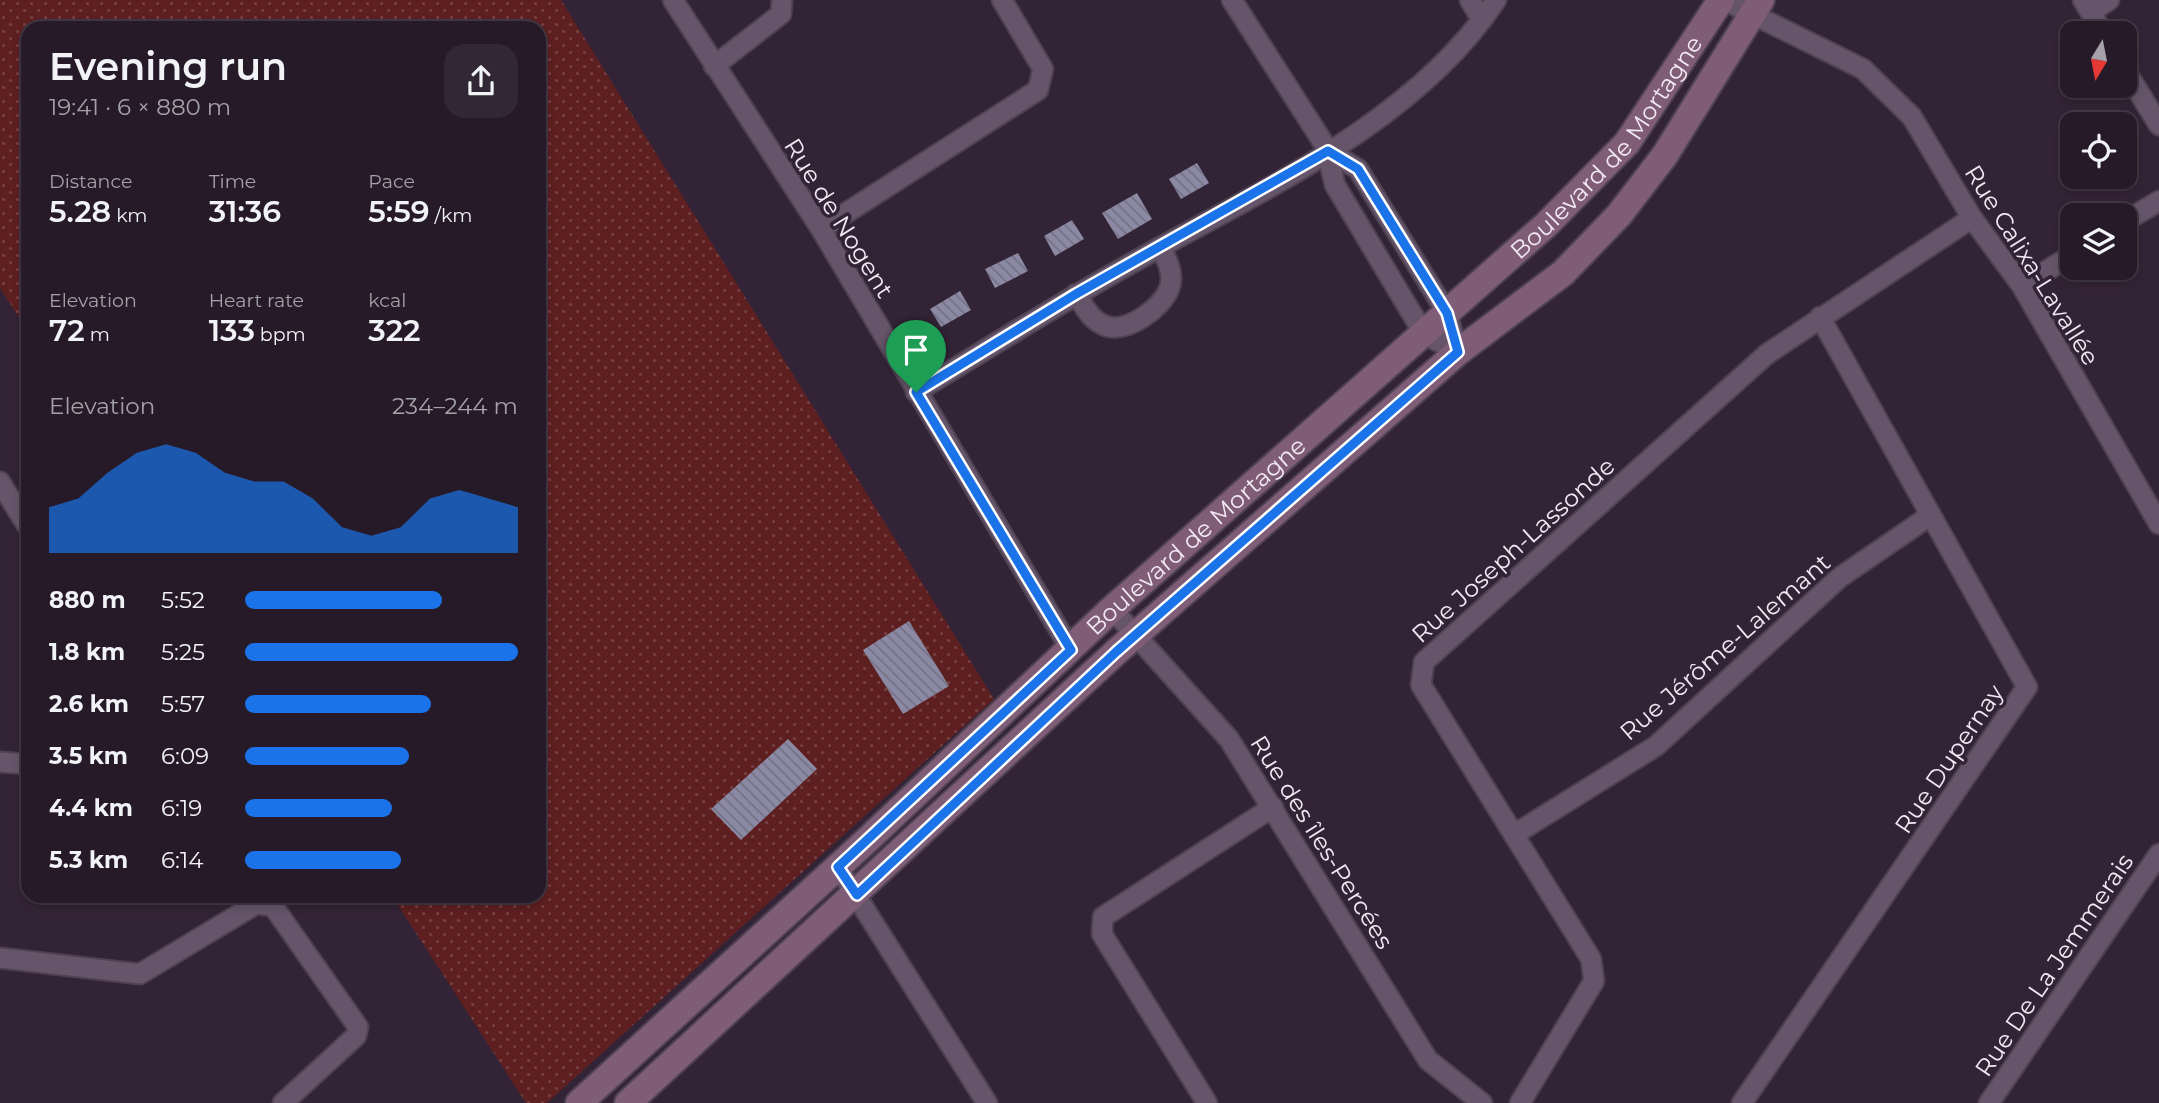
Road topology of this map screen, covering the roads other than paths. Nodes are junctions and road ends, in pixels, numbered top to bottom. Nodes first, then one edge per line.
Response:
1 (673, 0) edge
2 (782, 0) edge
3 (1002, 0) edge
4 (1232, 0) edge
5 (1470, 0) edge
6 (1496, 0) edge
7 (1723, 0) edge
8 (2109, 0) edge
9 (2087, 6) edge
10 (1757, 7) edge
11 (1482, 20) junction
12 (2096, 21) edge
13 (714, 66) junction
14 (2137, 89) edge
15 (2159, 125) edge
16 (1328, 151) junction
17 (2159, 201) edge
18 (2137, 214) edge
19 (1972, 218) junction
20 (821, 229) junction
21 (1160, 247) junction
22 (2060, 262) edge
23 (2022, 286) junction
24 (1076, 294) junction
25 (1447, 313) junction
26 (1821, 317) junction
27 (1424, 334) junction
28 (1458, 352) junction
29 (916, 392) junction
30 (0, 482) edge
31 (1931, 515) junction
32 (21, 516) edge
33 (2159, 524) edge
34 (1112, 609) junction
35 (1135, 636) junction
36 (1071, 650) junction
37 (0, 762) edge
38 (21, 764) edge
39 (1273, 807) junction
40 (1515, 834) junction
41 (2159, 854) edge
42 (838, 867) junction
43 (857, 895) junction
44 (0, 958) edge
45 (283, 1103) edge
46 (579, 1103) edge
47 (628, 1103) edge
48 (987, 1103) edge
49 (1207, 1103) edge
50 (1482, 1103) edge
51 (1520, 1103) edge
52 (1742, 1103) edge
53 (1989, 1103) edge

1 - 13 street, Rue de Nogent
2 - 13 street
3 - 20 street
4 - 16 street
5 - 11 street
6 - 11 street
7 - 10 street, Rue Calixa-Lavallée
7 - 25 main road, Boulevard de Mortagne
8 - 9 street
9 - 12 street
10 - 19 street, Rue Calixa-Lavallée
10 - 28 main road, Boulevard de Mortagne
11 - 16 street
13 - 20 street, Rue de Nogent
14 - 15 street
16 - 21 street
16 - 25 street
16 - 27 street
17 - 18 street
19 - 23 street, Rue Calixa-Lavallée
19 - 26 street, Rue Joseph-Lassonde
20 - 29 street, Rue de Nogent
21 - 24 street
21 - 24 street
22 - 23 street
23 - 33 street, Rue Calixa-Lavallée
24 - 29 street
25 - 27 main road, Boulevard de Mortagne
25 - 28 street
26 - 31 street, Rue Dupernay
26 - 40 street, Rue Joseph-Lassonde
27 - 28 street
27 - 34 main road, Boulevard de Mortagne
28 - 35 main road, Boulevard de Mortagne
29 - 36 street, Rue de Nogent
30 - 32 street
31 - 40 street, Rue Jérôme-Lalemant
31 - 52 street, Rue Dupernay
34 - 35 street, Rue des îles-Percées
34 - 36 main road, Boulevard de Mortagne
35 - 39 street, Rue des îles-Percées
35 - 43 main road, Boulevard de Mortagne
36 - 42 main road, Boulevard de Mortagne
37 - 38 street
39 - 49 street
39 - 50 street, Rue des îles-Percées
40 - 51 street, Rue Joseph-Lassonde
41 - 53 street, Rue De La Jemmerais
42 - 43 street
42 - 46 main road, Boulevard de Mortagne
43 - 47 main road, Boulevard de Mortagne
43 - 48 street
44 - 45 street

